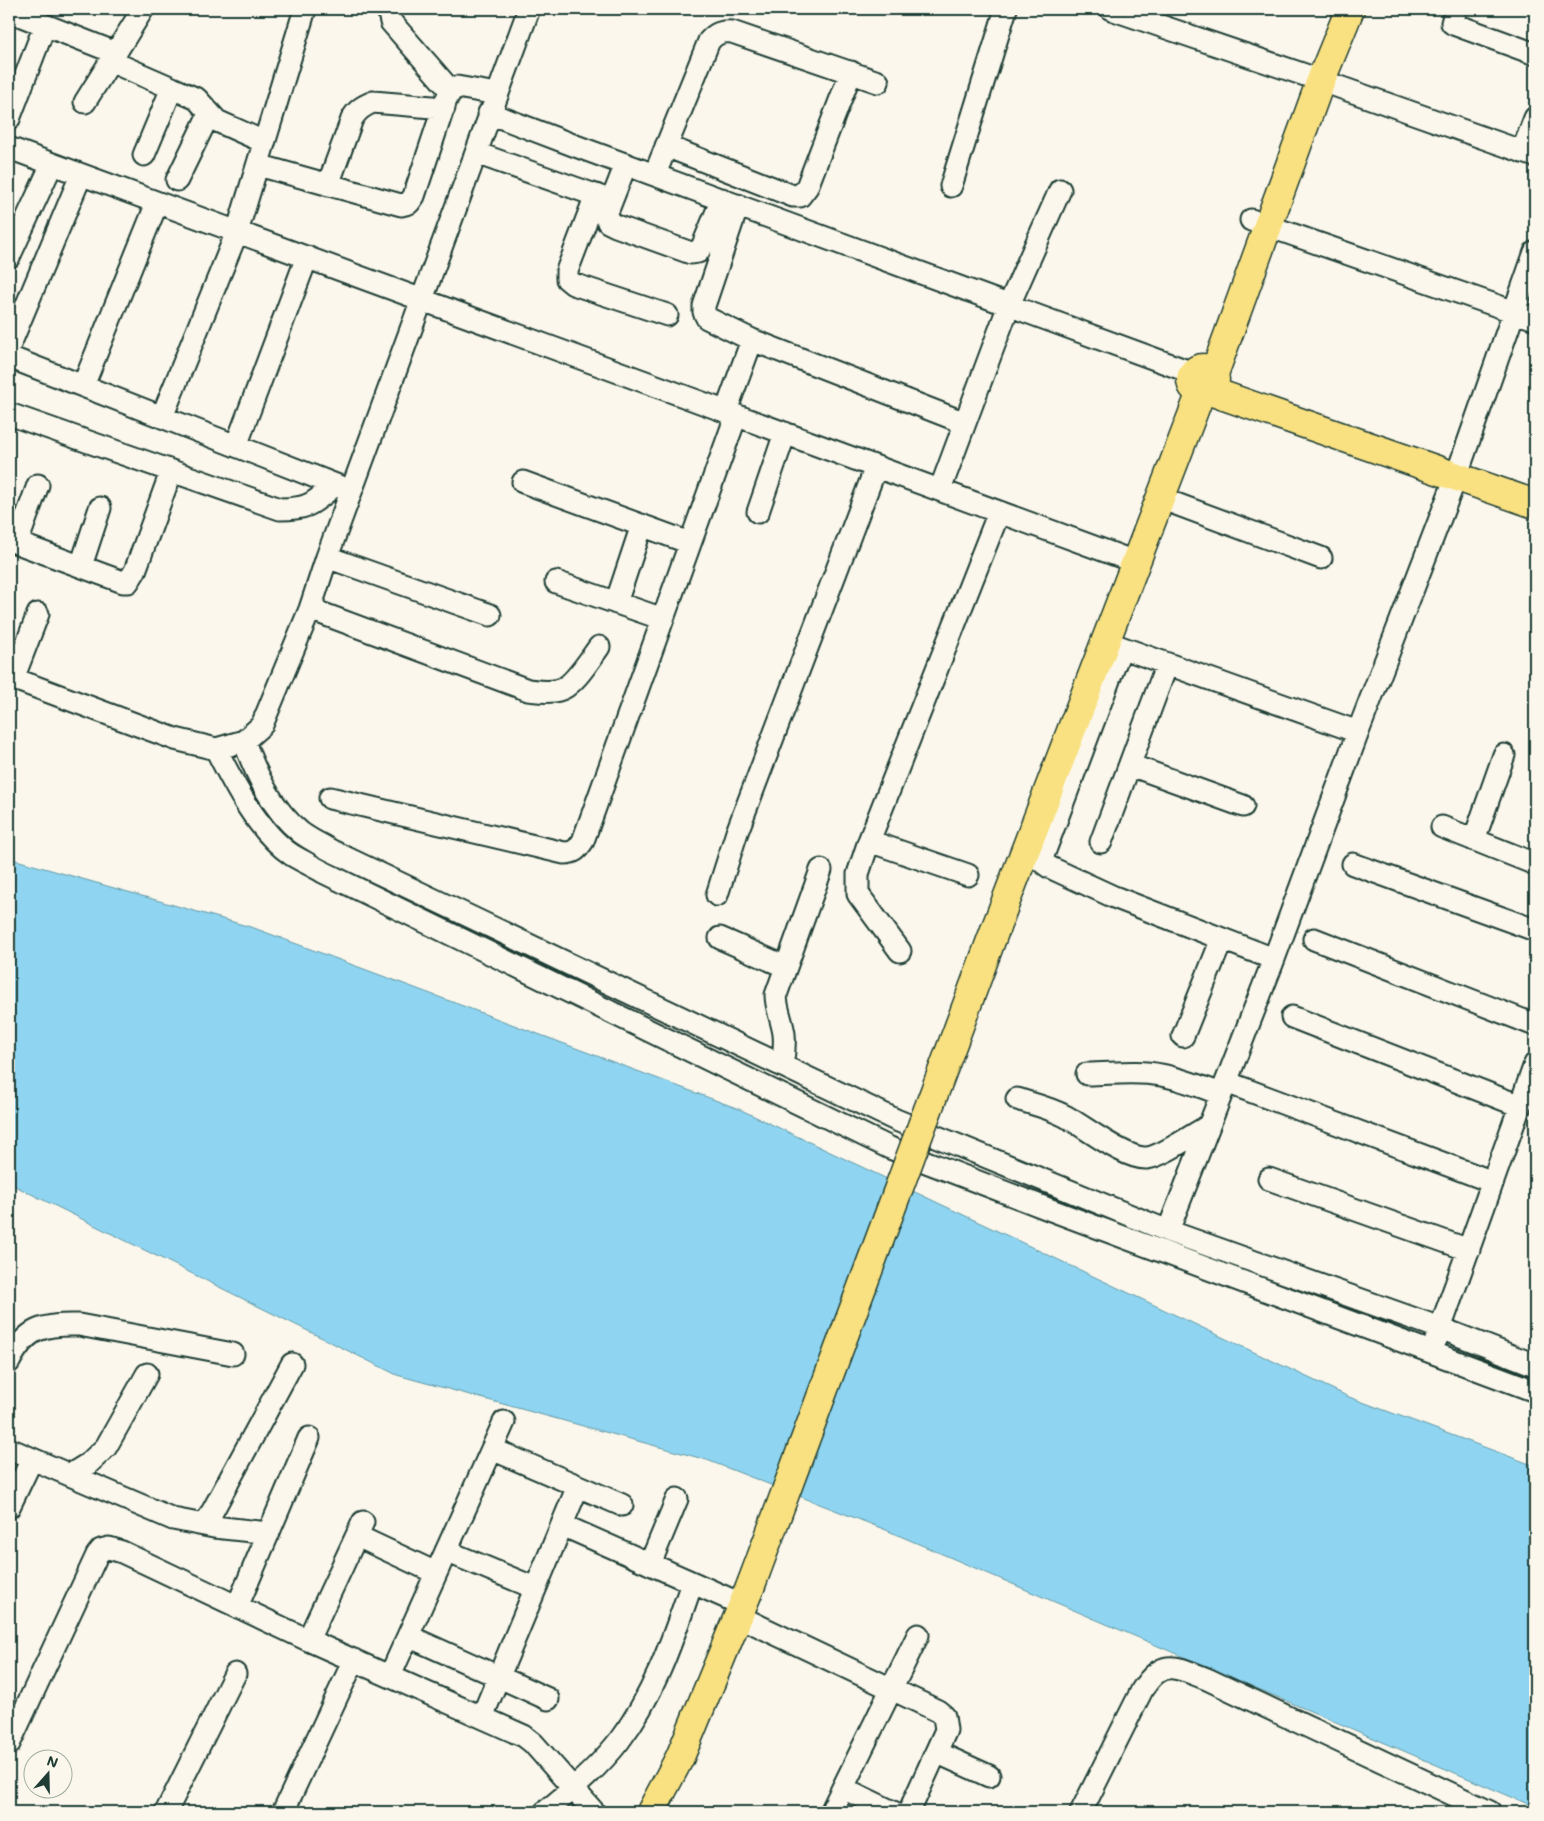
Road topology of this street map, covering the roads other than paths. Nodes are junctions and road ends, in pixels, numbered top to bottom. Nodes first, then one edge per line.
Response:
1 (143, 9) edge
2 (305, 9) edge
3 (388, 9) edge
4 (529, 9) edge
5 (1006, 9) edge
6 (1332, 9) edge
7 (1350, 9) edge
8 (1456, 9) edge
9 (1117, 10) edge
10 (9, 11) edge
11 (45, 25) junction
12 (1535, 54) edge
13 (113, 57) junction
14 (851, 72) junction
15 (1315, 78) junction
16 (878, 82) dead end
17 (172, 88) junction
18 (497, 94) junction
19 (447, 99) junction
20 (85, 102) dead end
21 (489, 113) junction
22 (209, 114) junction
23 (1535, 118) edge
24 (9, 119) edge
25 (264, 142) junction
26 (666, 146) junction
27 (9, 148) edge
28 (476, 152) junction
29 (1529, 154) edge
30 (144, 155) dead end
31 (52, 164) junction
32 (626, 164) junction
33 (258, 165) junction
34 (654, 174) junction
35 (81, 175) junction
36 (177, 180) dead end
37 (328, 185) junction
38 (951, 186) dead end
39 (1060, 190) dead end
40 (604, 198) junction
41 (730, 202) junction
42 (157, 203) junction
43 (1260, 222) junction
44 (237, 232) junction
45 (1535, 252) edge
46 (9, 256) edge
47 (307, 257) junction
48 (422, 299) junction
49 (1009, 305) junction
50 (1515, 312) junction
51 (666, 315) dead end
52 (1535, 320) edge
53 (752, 340) junction
54 (9, 346) edge
55 (9, 357) edge
56 (1206, 379) junction
57 (83, 386) junction
58 (731, 413) junction
59 (9, 414) edge
60 (162, 417) junction
61 (965, 423) junction
62 (785, 433) junction
63 (236, 446) junction
64 (876, 467) junction
65 (1459, 468) junction
66 (170, 472) junction
67 (523, 482) dead end
68 (38, 485) dead end
69 (1535, 485) edge
70 (343, 488) junction
71 (940, 490) junction
72 (1160, 498) junction
73 (1535, 504) edge
74 (100, 508) dead end
75 (758, 512) dead end
76 (999, 512) junction
77 (642, 525) junction
78 (13, 542) edge
79 (690, 543) junction
80 (327, 557) junction
81 (1321, 558) dead end
82 (1135, 562) junction
83 (81, 566) junction
84 (556, 582) dead end
85 (616, 603) junction
86 (310, 609) junction
87 (38, 614) dead end
88 (490, 615) dead end
89 (663, 619) junction
90 (1114, 645) junction
91 (599, 648) dead end
92 (1167, 664) junction
93 (11, 678) edge
94 (1358, 732) junction
95 (244, 741) junction
96 (216, 749) junction
97 (1504, 755) dead end
98 (1130, 765) junction
99 (330, 798) dead end
100 (1243, 806) dead end
101 (1442, 828) dead end
102 (1474, 840) junction
103 (869, 841) junction
104 (1101, 842) dead end
105 (1353, 864) dead end
106 (1535, 864) edge
107 (821, 870) dead end
108 (968, 875) dead end
109 (717, 895) dead end
110 (1535, 930) edge
111 (720, 938) dead end
112 (1222, 939) junction
113 (1314, 939) dead end
114 (900, 951) dead end
115 (1274, 959) junction
116 (786, 967) junction
117 (1292, 1017) dead end
118 (1535, 1026) edge
119 (1183, 1036) dead end
120 (1535, 1064) edge
121 (782, 1066) junction
122 (1087, 1074) dead end
123 (1224, 1088) junction
124 (1017, 1099) dead end
125 (1520, 1106) junction
126 (1208, 1126) junction
127 (1269, 1179) dead end
128 (1493, 1182) junction
129 (1168, 1231) junction
130 (1469, 1250) junction
131 (1440, 1328) junction
132 (1431, 1352) junction
133 (11, 1353) edge
134 (234, 1354) dead end
135 (292, 1364) dead end
136 (1535, 1365) edge
137 (147, 1374) dead end
138 (1535, 1392) edge
139 (504, 1422) dead end
140 (309, 1438) dead end
141 (9, 1448) edge
142 (492, 1450) junction
143 (32, 1458) junction
144 (70, 1475) junction
145 (578, 1486) junction
146 (677, 1499) dead end
147 (622, 1505) dead end
148 (9, 1507) edge
149 (562, 1524) junction
150 (205, 1525) junction
151 (269, 1533) junction
152 (446, 1551) junction
153 (650, 1564) junction
154 (436, 1574) junction
155 (692, 1583) junction
156 (535, 1588) junction
157 (744, 1602) junction
158 (237, 1607) junction
159 (918, 1635) dead end
160 (408, 1636) junction
161 (308, 1640) junction
162 (354, 1660) junction
163 (235, 1674) dead end
164 (390, 1676) junction
165 (498, 1676) junction
166 (892, 1689) junction
167 (548, 1698) dead end
168 (482, 1717) junction
169 (9, 1744) edge
170 (936, 1752) junction
171 (989, 1776) dead end
172 (843, 1788) junction
173 (574, 1789) junction
174 (166, 1812) edge
175 (283, 1812) edge
176 (545, 1812) edge
177 (594, 1812) edge
178 (651, 1812) edge
179 (831, 1812) edge
180 (893, 1812) edge
181 (909, 1812) edge
182 (1082, 1812) edge
183 (1490, 1812) edge

1 - 13 street
2 - 25 street
3 - 19 street
4 - 18 street
5 - 38 street
6 - 15 main road
7 - 15 main road
8 - 12 street
9 - 15 street
10 - 11 street
11 - 13 street
11 - 24 street
13 - 17 street
13 - 20 street
14 - 16 street
14 - 26 street
14 - 26 street
15 - 29 street
15 - 43 main road
17 - 22 street
17 - 30 street
18 - 19 street
18 - 21 street
19 - 37 street
19 - 37 street
21 - 28 street
21 - 32 street
22 - 25 street
22 - 36 street
23 - 29 street
25 - 33 street
26 - 34 street
27 - 31 street
28 - 40 street
28 - 48 street
31 - 35 street
31 - 46 street
32 - 34 street
32 - 40 street
33 - 37 street
33 - 44 street
34 - 41 street
35 - 42 street
35 - 54 street
39 - 49 street
40 - 41 street
40 - 51 street
41 - 49 street
41 - 53 street
42 - 44 street
42 - 57 street
43 - 50 street
43 - 56 main road
44 - 47 street
44 - 60 street
45 - 50 street
47 - 48 street
47 - 63 street
48 - 58 street
48 - 70 street
49 - 56 street
49 - 61 street
50 - 52 street
50 - 65 street
53 - 58 street
53 - 61 street
55 - 57 street
56 - 65 main road
56 - 72 main road
57 - 60 street
58 - 62 street
58 - 79 street
59 - 66 street
60 - 63 street
61 - 71 street
62 - 64 street
62 - 75 street
63 - 70 street
64 - 71 street
64 - 109 street
65 - 69 main road
65 - 73 main road
65 - 94 street
66 - 70 street
66 - 83 street
67 - 77 street
68 - 78 street
70 - 80 street
71 - 76 street
72 - 81 street
72 - 82 main road
74 - 83 street
76 - 82 street
76 - 103 street
77 - 79 street
77 - 85 street
78 - 83 street
79 - 89 street
80 - 86 street
80 - 88 street
82 - 90 main road
84 - 85 street
85 - 89 street
86 - 91 street
86 - 95 street
87 - 93 street
89 - 99 street
90 - 92 street
90 - 112 street
90 - 157 main road, bridge
92 - 94 street
92 - 98 street
93 - 96 street
94 - 115 street
95 - 96 street
95 - 121 street
96 - 132 street
97 - 102 street
98 - 100 street
98 - 104 street
101 - 102 street
102 - 106 street
103 - 108 street
103 - 114 street
105 - 110 street
107 - 116 street
111 - 116 street
112 - 115 street
112 - 119 street
113 - 118 street
115 - 123 street
116 - 121 street
117 - 125 street
120 - 125 street
121 - 129 street
122 - 123 street
123 - 126 street
123 - 128 street
124 - 126 street
125 - 128 street
126 - 129 street
127 - 130 street
128 - 130 street
129 - 131 street
130 - 131 street
131 - 132 street
131 - 136 street
132 - 138 street
133 - 134 street
135 - 150 street
137 - 144 street
139 - 142 street
140 - 151 street
141 - 143 street
142 - 145 street
142 - 152 street
143 - 144 street
143 - 148 street
144 - 150 street
145 - 147 street
145 - 149 street
146 - 153 street
149 - 153 street
149 - 156 street
150 - 151 street
151 - 158 street
152 - 154 street
152 - 156 street
153 - 155 street
154 - 160 street
154 - 161 street
155 - 157 street
155 - 173 street
156 - 165 street
157 - 166 street
157 - 178 main road
158 - 161 street
158 - 169 street
159 - 166 street
160 - 164 street
160 - 165 street
161 - 162 street
162 - 164 street
162 - 175 street
163 - 174 street
164 - 168 street
165 - 167 street
165 - 168 street
166 - 170 street
166 - 172 street
168 - 173 street
170 - 171 street
170 - 181 street
172 - 179 street
172 - 180 street
173 - 176 street
173 - 177 street
182 - 183 street

